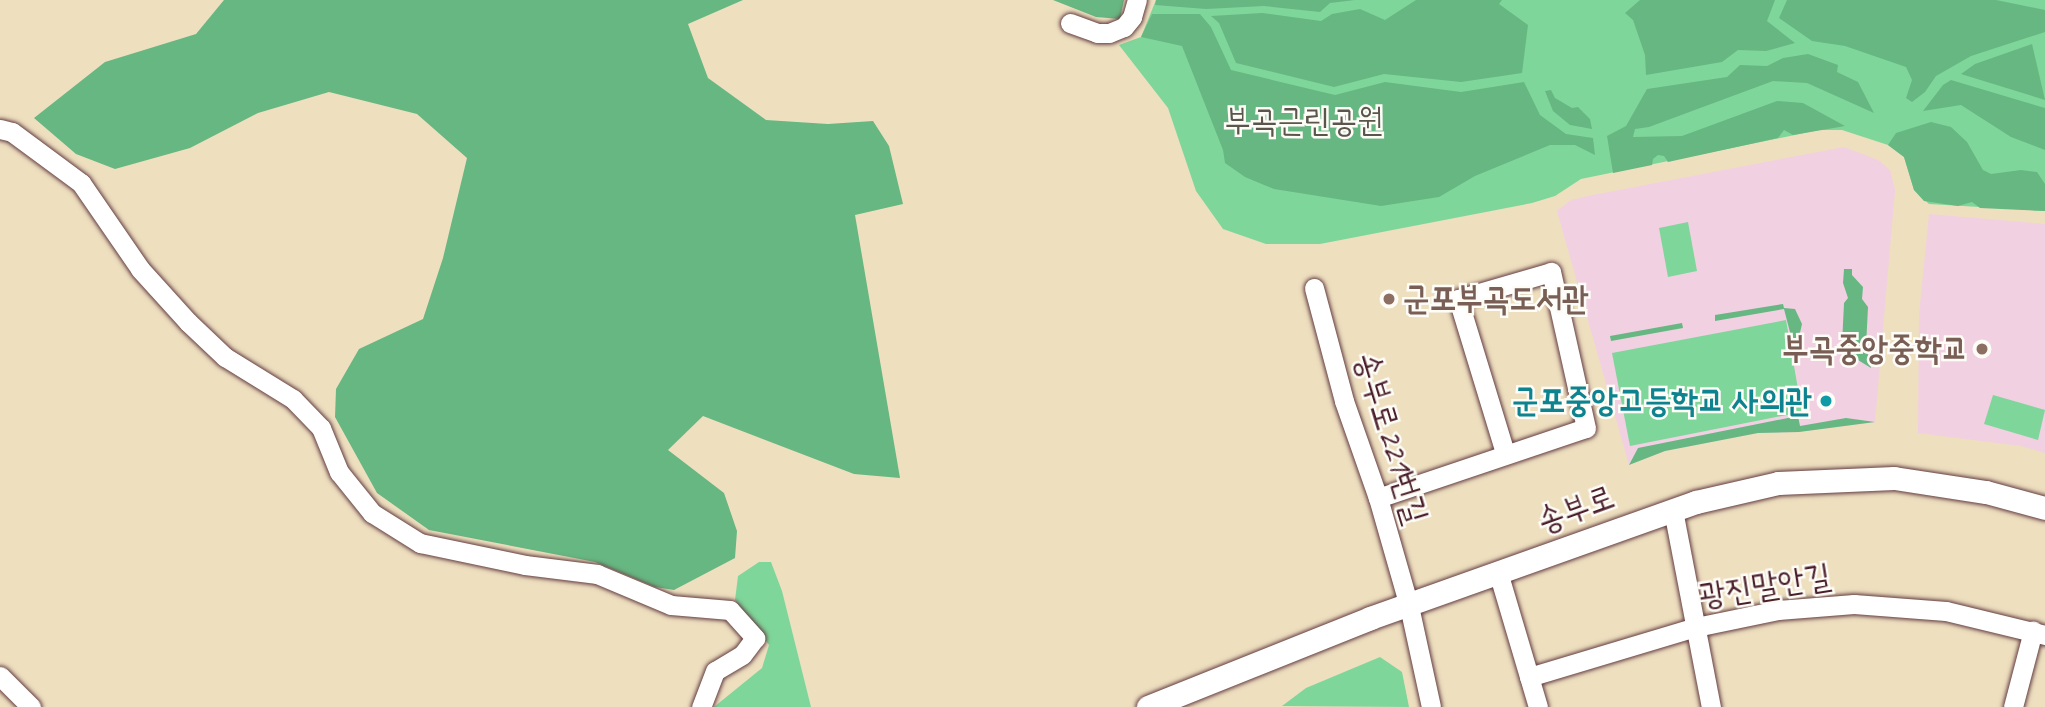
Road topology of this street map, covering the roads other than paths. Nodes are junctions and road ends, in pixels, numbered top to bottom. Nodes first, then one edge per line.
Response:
1 (1137, 0) edge
2 (1070, 23) dead end
3 (0, 129) edge
4 (1314, 288) dead end
5 (1505, 453) junction
6 (1378, 498) junction
7 (2045, 508) edge
8 (1673, 510) junction
9 (1498, 572) junction
10 (1409, 606) junction
11 (1696, 627) junction
12 (2039, 633) edge
13 (0, 676) edge
14 (1529, 677) junction
15 (31, 707) edge
16 (701, 707) edge
17 (1149, 707) edge
18 (1431, 707) edge
19 (1538, 707) edge
20 (1711, 707) edge
21 (2013, 707) edge

1 - 2 street
3 - 16 street
4 - 6 street, 송부로221번길
5 - 5 street
5 - 6 street
6 - 10 street, 송부로221번길
7 - 8 street, 송부로
8 - 9 street, 송부로
8 - 11 street
9 - 10 street, 송부로
9 - 14 street
10 - 17 street, 송부로
10 - 18 street, 송부로221번길
11 - 12 street, 광진말안길
11 - 14 street, 광진말안길
11 - 20 street
12 - 21 street
13 - 15 street
14 - 19 street

